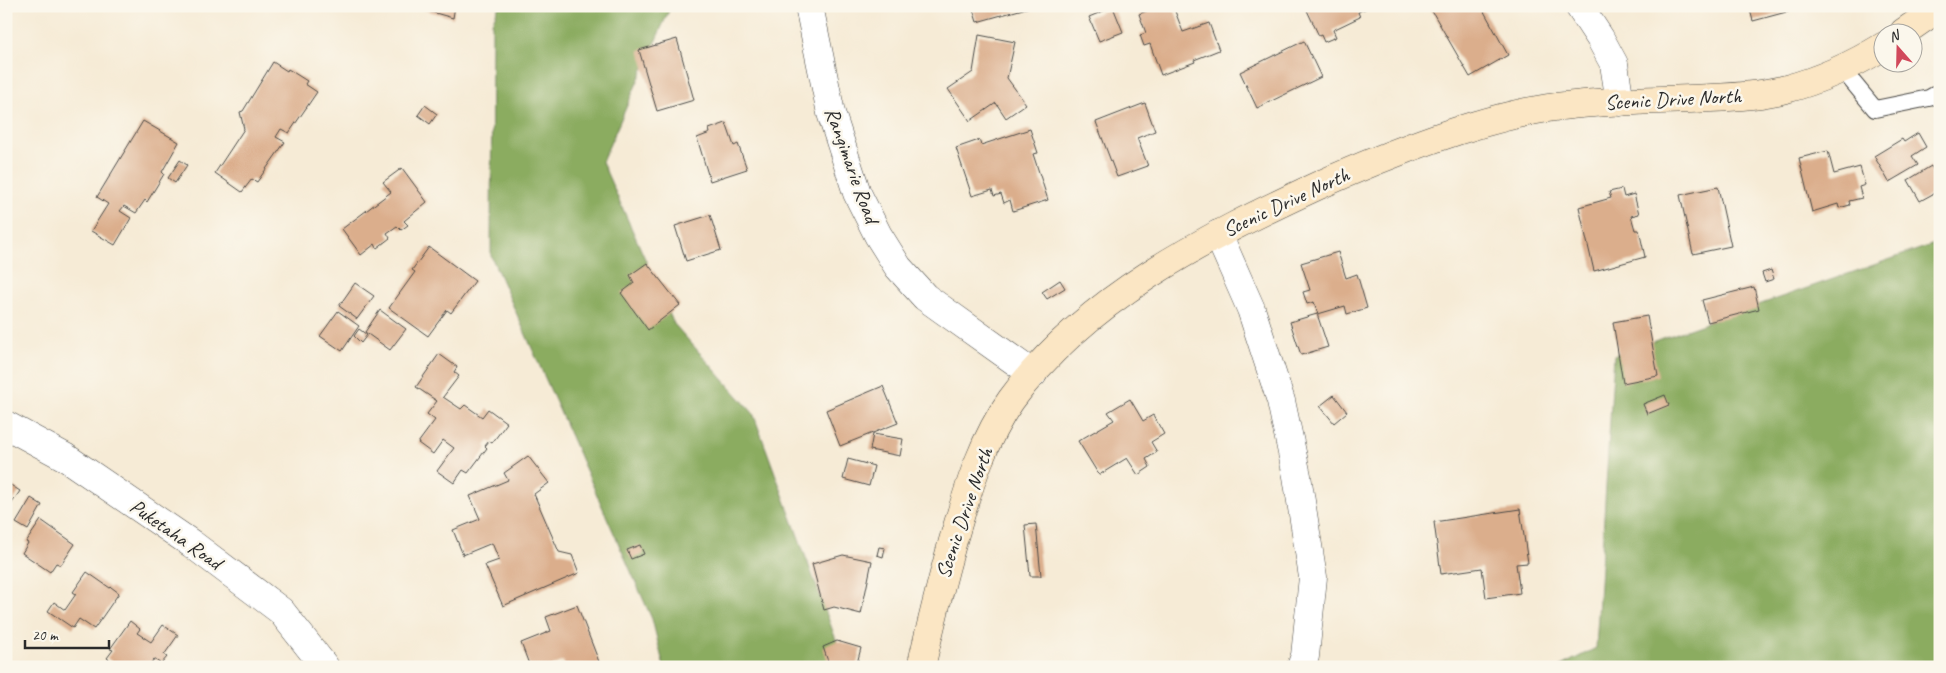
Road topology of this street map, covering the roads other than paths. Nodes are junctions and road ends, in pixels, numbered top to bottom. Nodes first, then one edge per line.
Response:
1 (809, 6) edge
2 (1579, 6) edge
3 (1940, 6) edge
4 (1918, 22) edge
5 (1874, 51) edge
6 (1842, 69) junction
7 (1940, 92) edge
8 (1620, 102) junction
9 (1218, 234) junction
10 (1033, 374) junction
11 (6, 425) edge
12 (325, 667) edge
13 (921, 667) edge
14 (1301, 667) edge

1 - 10 street, Rangimarie Road
2 - 8 street
3 - 4 main road
5 - 6 main road, Scenic Drive North
6 - 7 lane
6 - 8 main road, Scenic Drive North
8 - 9 main road, Scenic Drive North
9 - 10 main road, Scenic Drive North
9 - 14 street
10 - 13 main road, Scenic Drive North
11 - 12 street, Puketaha Road

